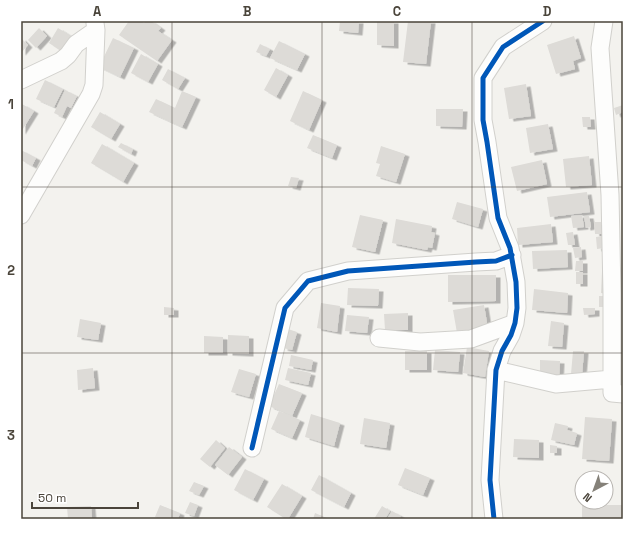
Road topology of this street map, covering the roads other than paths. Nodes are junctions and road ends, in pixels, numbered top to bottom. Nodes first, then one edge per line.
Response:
1 (543, 21) edge
2 (604, 21) edge
3 (95, 26) edge
4 (21, 80) edge
5 (21, 215) edge
6 (512, 255) junction
7 (617, 293) edge
8 (515, 323) junction
9 (379, 338) dead end
10 (496, 370) junction
11 (612, 379) junction
12 (623, 394) edge
13 (252, 448) dead end
14 (494, 519) edge

1 - 6 street
2 - 7 street
3 - 4 street
3 - 5 street
6 - 8 street
6 - 13 street
7 - 11 street
8 - 9 street
8 - 10 street
10 - 11 street
10 - 14 street
11 - 12 street

